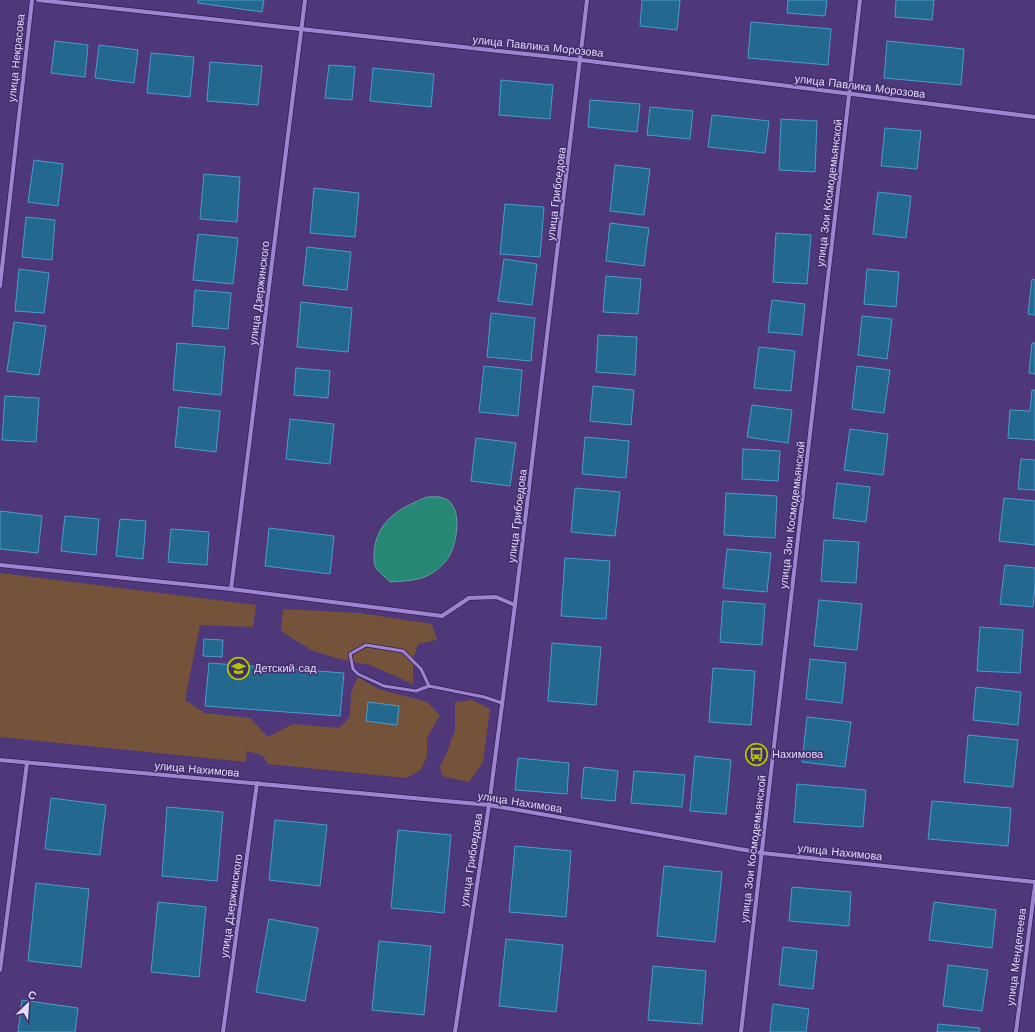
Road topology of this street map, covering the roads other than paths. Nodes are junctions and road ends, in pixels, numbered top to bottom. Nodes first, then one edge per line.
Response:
1 (32, 0) edge
2 (38, 0) edge
3 (305, 0) edge
4 (587, 0) edge
5 (860, 0) edge
6 (301, 29) junction
7 (581, 60) junction
8 (850, 94) junction
9 (1035, 116) edge
10 (0, 286) edge
11 (0, 565) edge
12 (231, 589) junction
13 (515, 605) junction
14 (429, 686) junction
15 (502, 703) junction
16 (0, 760) edge
17 (27, 763) junction
18 (257, 783) junction
19 (489, 805) junction
20 (762, 853) junction
21 (1035, 884) edge
22 (0, 970) edge
23 (223, 1032) edge
24 (455, 1032) edge
25 (741, 1032) edge
26 (1016, 1032) edge

1 - 10 street, улица Некрасова
2 - 6 street, улица Павлика Морозова
3 - 6 street, улица Дзержинского
4 - 7 street, улица Грибоедова
5 - 8 street, улица Зои Космодемьянской
6 - 7 street, улица Павлика Морозова
6 - 12 street, улица Дзержинского
7 - 8 street, улица Павлика Морозова
7 - 13 street, улица Грибоедова
8 - 9 street, улица Павлика Морозова
8 - 20 street, улица Зои Космодемьянской
11 - 12 street
12 - 13 street
13 - 15 street, улица Грибоедова
14 - 14 lane
14 - 15 lane
15 - 19 street, улица Грибоедова
16 - 17 street, улица Нахимова
17 - 18 street, улица Нахимова
17 - 22 street
18 - 19 street, улица Нахимова
18 - 23 street, улица Дзержинского
19 - 20 street, улица Нахимова
19 - 24 street, улица Грибоедова
20 - 21 street, улица Нахимова
20 - 25 street, улица Зои Космодемьянской
21 - 26 street, улица Менделеева

